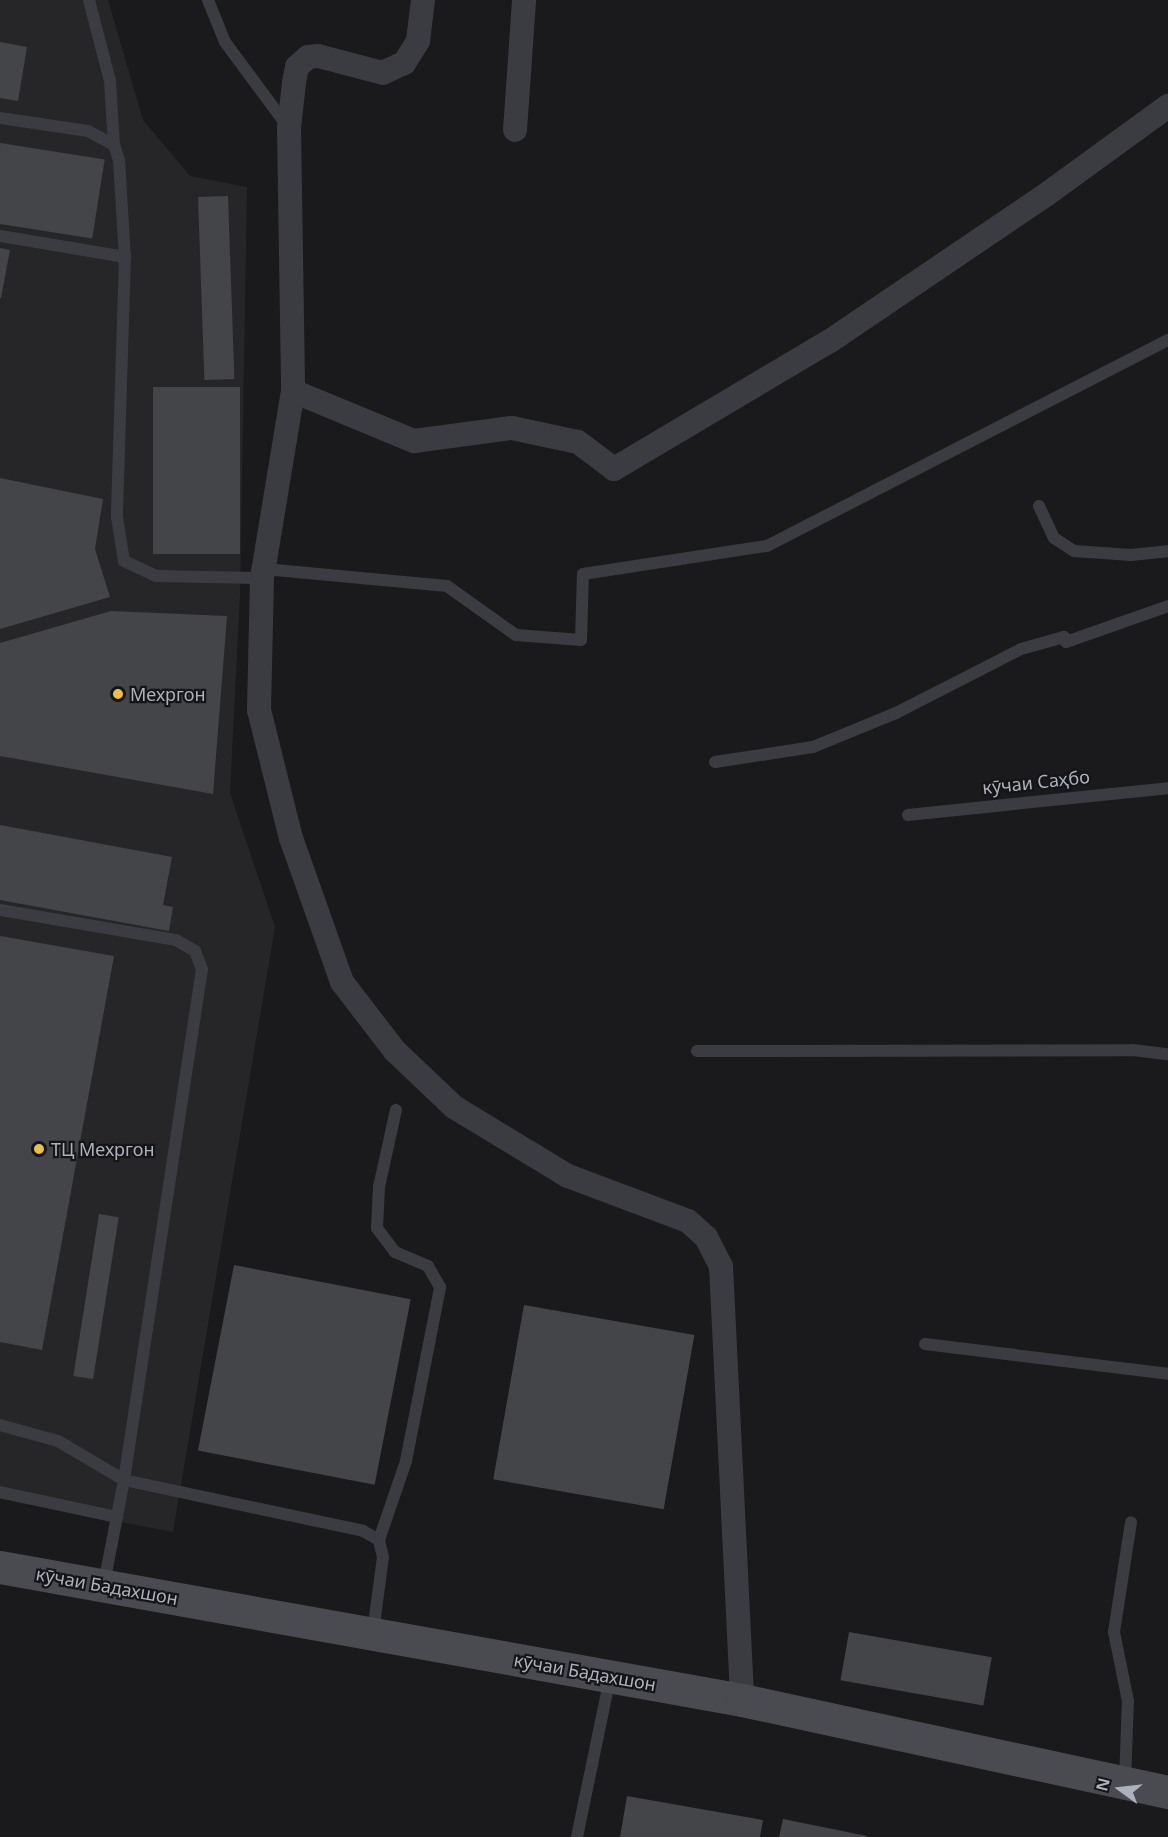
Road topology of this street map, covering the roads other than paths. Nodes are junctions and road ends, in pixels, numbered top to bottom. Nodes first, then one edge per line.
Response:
1 (89, 0) edge
2 (208, 0) edge
3 (423, 0) edge
4 (524, 0) edge
5 (1168, 106) edge
6 (0, 118) edge
7 (289, 128) junction
8 (515, 130) dead end
9 (114, 145) junction
10 (0, 236) edge
11 (125, 257) junction
12 (1168, 340) edge
13 (293, 391) junction
14 (1039, 506) dead end
15 (1168, 551) edge
16 (263, 573) junction
17 (1168, 606) edge
18 (715, 762) dead end
19 (1168, 788) edge
20 (908, 815) dead end
21 (0, 910) edge
22 (697, 1051) dead end
23 (1168, 1054) edge
24 (396, 1110) dead end
25 (925, 1344) dead end
26 (1168, 1374) edge
27 (0, 1425) edge
28 (124, 1480) junction
29 (0, 1492) edge
30 (117, 1517) junction
31 (1131, 1522) dead end
32 (379, 1540) junction
33 (0, 1567) edge
34 (104, 1585) junction
35 (372, 1633) junction
36 (610, 1676) junction
37 (742, 1700) junction
38 (1125, 1783) junction
39 (1168, 1792) edge
40 (577, 1837) edge

1 - 9 lane
2 - 7 lane
3 - 7 street
4 - 8 street
5 - 13 street
6 - 9 lane
7 - 13 street
9 - 11 lane
10 - 11 lane
11 - 16 lane
12 - 16 lane
13 - 16 street
14 - 15 lane
16 - 37 street
17 - 18 lane
19 - 20 lane, кӯчаи Саҳбо
21 - 28 lane
22 - 23 lane
24 - 32 lane
25 - 26 lane
27 - 28 lane
28 - 30 lane
28 - 32 lane
29 - 30 lane
30 - 34 lane
31 - 38 lane
32 - 35 lane
33 - 34 main road, кӯчаи Бадахшон
34 - 35 main road, кӯчаи Бадахшон
35 - 36 main road, кӯчаи Бадахшон
36 - 37 main road, кӯчаи Бадахшон
36 - 40 lane
37 - 38 main road, кӯчаи Бадахшон
38 - 39 main road, кӯчаи Бадахшон

